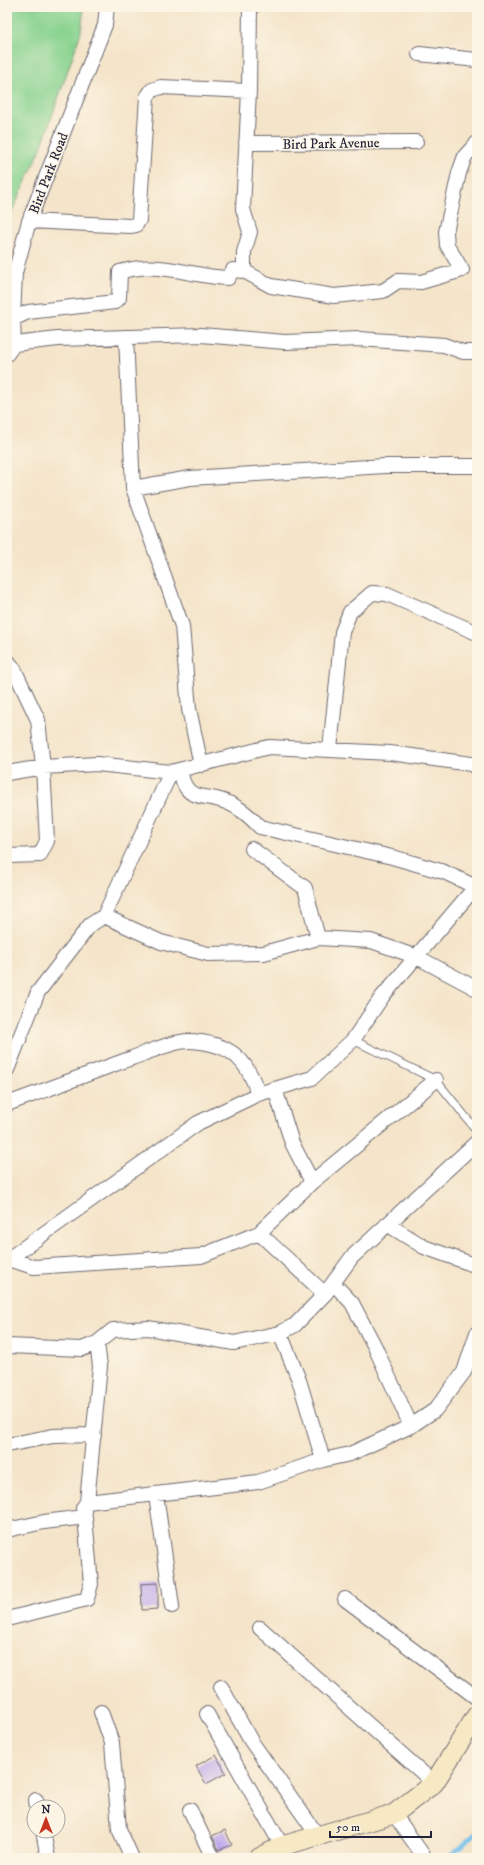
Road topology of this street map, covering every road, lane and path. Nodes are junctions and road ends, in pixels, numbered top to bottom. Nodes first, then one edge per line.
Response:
1 (107, 7) edge
2 (250, 7) edge
3 (419, 54) dead end
4 (477, 60) edge
5 (249, 92) junction
6 (416, 142) dead end
7 (477, 143) edge
8 (246, 144) junction
9 (30, 221) junction
10 (244, 271) junction
11 (13, 319) junction
12 (126, 337) junction
13 (10, 349) edge
14 (477, 352) edge
15 (477, 466) edge
16 (133, 488) junction
17 (477, 633) edge
18 (7, 660) edge
19 (330, 749) junction
20 (201, 765) junction
21 (43, 767) junction
22 (477, 768) edge
23 (175, 771) junction
24 (7, 774) edge
25 (252, 848) dead end
26 (7, 856) edge
27 (476, 886) edge
28 (104, 916) junction
29 (318, 938) junction
30 (417, 957) junction
31 (477, 989) edge
32 (353, 1040) junction
33 (7, 1070) edge
34 (436, 1080) junction
35 (275, 1089) junction
36 (258, 1094) junction
37 (7, 1104) edge
38 (477, 1131) edge
39 (477, 1142) edge
40 (312, 1182) junction
41 (387, 1224) junction
42 (259, 1233) junction
43 (8, 1259) edge
44 (477, 1266) edge
45 (329, 1289) junction
46 (280, 1333) junction
47 (477, 1333) edge
48 (97, 1343) junction
49 (7, 1346) edge
50 (411, 1426) junction
51 (94, 1435) junction
52 (7, 1445) edge
53 (323, 1460) junction
54 (156, 1495) junction
55 (87, 1502) junction
56 (86, 1517) junction
57 (7, 1530) edge
58 (345, 1599) dead end
59 (172, 1606) dead end
60 (7, 1620) edge
61 (260, 1628) dead end
62 (221, 1687) dead end
63 (477, 1698) edge
64 (101, 1712) dead end
65 (207, 1714) dead end
66 (477, 1715) edge
67 (434, 1783) junction
68 (190, 1810) dead end
69 (394, 1814) junction
70 (318, 1836) junction
71 (44, 1839) edge
72 (282, 1846) junction
73 (48, 1858) edge
74 (132, 1858) edge
75 (213, 1858) edge
76 (259, 1858) edge
77 (425, 1858) edge

1 - 9 street, Bird Park Road
2 - 5 street
3 - 4 street
5 - 8 street
5 - 9 street
6 - 8 street, Bird Park Avenue
7 - 10 street
8 - 10 street
9 - 11 street, Bird Park Road
10 - 11 street
11 - 13 street, Bird Park Road
12 - 13 street
12 - 14 street
12 - 16 street
15 - 16 street
16 - 20 street
17 - 19 street
18 - 21 street
19 - 20 street
19 - 22 street
20 - 23 street
21 - 23 street
21 - 24 street
21 - 26 street
23 - 27 street
23 - 28 street
25 - 29 street
27 - 30 street
28 - 29 street
28 - 33 street
29 - 30 street
30 - 31 street
30 - 32 street
32 - 34 lane
32 - 35 street
34 - 38 lane
34 - 40 street
35 - 36 street
35 - 40 street
36 - 37 street
36 - 43 street
39 - 41 street
40 - 42 street
41 - 44 street
41 - 45 street
42 - 43 street
42 - 45 street
45 - 46 street
45 - 50 street
46 - 48 street
46 - 53 street
47 - 50 street
48 - 49 street
48 - 51 street
50 - 53 street
51 - 52 street
51 - 55 street
53 - 54 street
54 - 55 street
54 - 59 street
55 - 56 street
56 - 57 street
56 - 60 street
58 - 63 street
61 - 67 street
62 - 70 street
64 - 74 street
65 - 72 street
66 - 67 main road
67 - 69 main road
68 - 75 street
69 - 70 main road
69 - 77 street
70 - 72 main road
71 - 73 street
72 - 76 main road

